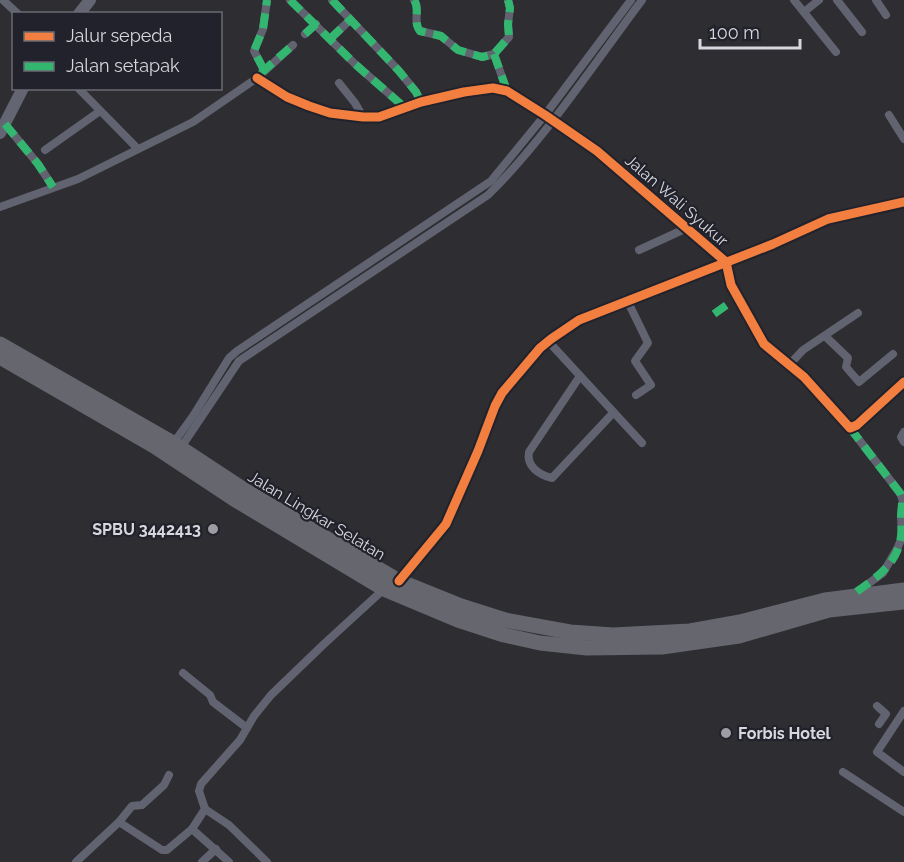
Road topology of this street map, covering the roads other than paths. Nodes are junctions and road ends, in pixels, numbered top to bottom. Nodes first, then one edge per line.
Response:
1 (3, 0) edge
2 (90, 0) edge
3 (267, 0) edge
4 (290, 0) edge
5 (332, 0) edge
6 (414, 0) edge
7 (508, 0) edge
8 (631, 0) edge
9 (642, 0) edge
10 (794, 0) edge
11 (819, 0) edge
12 (837, 0) edge
13 (876, 0) edge
14 (16, 12) edge
15 (81, 12) edge
16 (804, 12) junction
17 (886, 15) dead end
18 (350, 20) junction
19 (316, 24) junction
20 (862, 32) dead end
21 (305, 34) dead end
22 (330, 39) junction
23 (293, 45) dead end
24 (836, 52) dead end
25 (494, 54) junction
26 (264, 70) junction
27 (257, 78) junction
28 (339, 83) dead end
29 (22, 90) edge
30 (80, 90) edge
31 (507, 91) junction
32 (421, 102) junction
33 (404, 107) junction
34 (100, 111) junction
35 (889, 115) dead end
36 (363, 117) junction
37 (549, 117) junction
38 (3, 129) edge
39 (904, 139) edge
40 (138, 149) junction
41 (45, 150) dead end
42 (53, 187) junction
43 (904, 201) edge
44 (0, 207) edge
45 (687, 228) junction
46 (639, 250) dead end
47 (726, 262) junction
48 (628, 302) junction
49 (858, 313) dead end
50 (825, 336) junction
51 (548, 341) junction
52 (0, 344) edge
53 (893, 354) dead end
54 (0, 357) edge
55 (789, 365) junction
56 (580, 376) junction
57 (904, 382) edge
58 (636, 395) dead end
59 (613, 413) junction
60 (850, 428) junction
61 (642, 443) dead end
62 (172, 450) junction
63 (399, 581) junction
64 (384, 589) junction
65 (904, 590) edge
66 (855, 599) junction
67 (884, 599) junction
68 (904, 602) edge
69 (183, 673) dead end
70 (877, 706) dead end
71 (904, 713) edge
72 (871, 718) dead end
73 (879, 723) junction
74 (247, 728) junction
75 (889, 731) junction
76 (903, 769) edge
77 (843, 772) dead end
78 (169, 775) dead end
79 (205, 809) junction
80 (904, 812) edge
81 (119, 822) junction
82 (192, 829) junction
83 (216, 849) junction
84 (76, 862) edge
85 (202, 862) edge
86 (229, 862) edge
87 (267, 862) edge

1 - 14 street
2 - 15 street
3 - 26 street
4 - 19 street
5 - 18 street
6 - 25 street
7 - 25 street
8 - 37 street
9 - 37 street
10 - 16 street
11 - 16 street
12 - 20 street
13 - 17 street
16 - 24 street
18 - 22 street
18 - 32 street
19 - 21 street
19 - 22 street
22 - 33 street
23 - 26 street
25 - 31 street
26 - 27 street
27 - 36 street, Jalan Wali Syukur
27 - 40 street
28 - 36 street
29 - 38 street
30 - 34 street
31 - 32 street, Jalan Wali Syukur
31 - 37 street, Jalan Wali Syukur
32 - 33 street, Jalan Wali Syukur
33 - 36 street, Jalan Wali Syukur
34 - 40 street
34 - 41 street
35 - 39 street
37 - 45 street, Jalan Wali Syukur
37 - 62 street
38 - 42 street
40 - 42 street
42 - 44 street
43 - 47 street
45 - 46 street
45 - 47 street, Jalan Wali Syukur
47 - 48 street
47 - 55 street, Jalan Wali Syukur
48 - 51 street
48 - 58 street
49 - 50 street
50 - 53 street
50 - 55 street
51 - 56 street
51 - 63 street
52 - 62 highway, Jalan Lingkar Selatan
54 - 62 highway, Jalan Lingkar Selatan
55 - 60 street, Jalan Wali Syukur
56 - 59 street
56 - 59 street
57 - 60 street
59 - 61 street
60 - 66 street, Jalan Wali Syukur
62 - 63 highway, Jalan Lingkar Selatan
62 - 64 highway, Jalan Lingkar Selatan
63 - 66 highway, Jalan Lingkar Selatan
64 - 66 highway, Jalan Lingkar Selatan
64 - 74 street
65 - 67 highway, Jalan Lingkar Selatan
66 - 67 highway, Jalan Lingkar Selatan
67 - 68 highway, Jalan Lingkar Selatan
69 - 74 street
70 - 73 street
71 - 75 street
72 - 73 street
73 - 75 street
74 - 79 street
75 - 76 street
77 - 80 street
78 - 81 street
79 - 82 street
79 - 87 street
81 - 82 street
81 - 84 street
82 - 83 street
83 - 85 street
83 - 86 street

